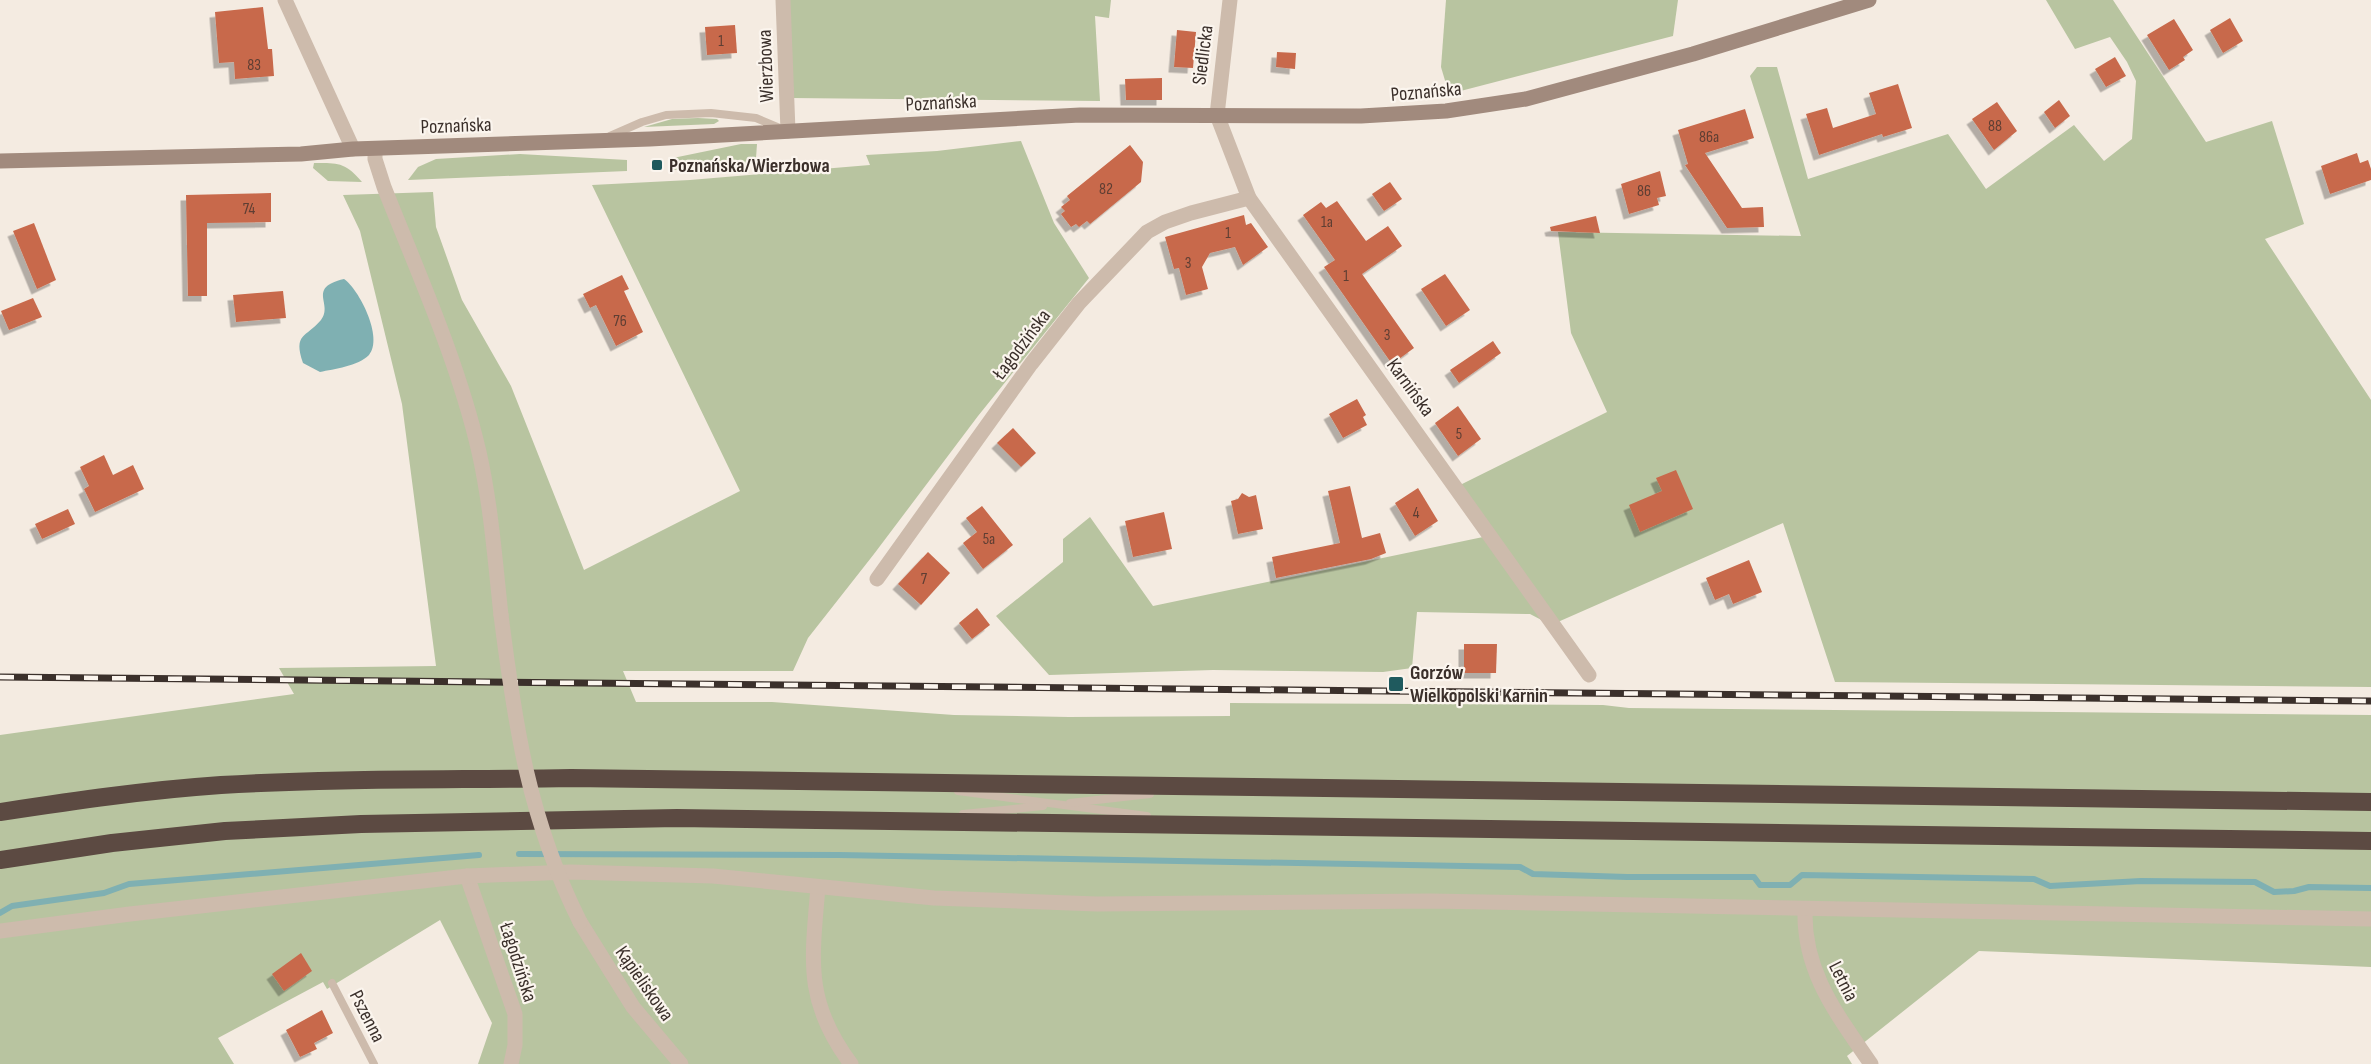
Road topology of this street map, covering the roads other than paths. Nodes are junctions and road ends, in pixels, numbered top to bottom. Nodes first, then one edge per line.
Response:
1 (285, 0) edge
2 (783, 0) edge
3 (1230, 0) edge
4 (1869, 0) edge
5 (1217, 115) junction
6 (788, 131) junction
7 (599, 141) junction
8 (353, 149) junction
9 (375, 149) junction
10 (0, 161) edge
11 (1249, 198) junction
12 (877, 579) dead end
13 (1589, 675) dead end
14 (898, 783) junction
15 (1216, 786) junction
16 (2371, 802) edge
17 (1057, 804) junction
18 (0, 813) edge
19 (898, 821) junction
20 (1217, 826) junction
21 (2371, 841) edge
22 (0, 860) edge
23 (467, 876) junction
24 (818, 887) junction
25 (1805, 909) junction
26 (2371, 919) edge
27 (0, 931) edge
28 (333, 983) dead end
29 (374, 1064) edge
30 (511, 1064) edge
31 (681, 1064) edge
32 (851, 1064) edge
33 (1871, 1064) edge

1 - 8 street
2 - 6 street, Wierzbowa
3 - 5 street, Siedlicka
4 - 5 main road, Poznańska
5 - 6 main road, Poznańska
5 - 11 street, Karnińska
6 - 7 main road, Poznańska
6 - 7 lane
7 - 9 main road, Poznańska
8 - 9 main road, Poznańska
8 - 10 main road, Poznańska
9 - 31 street, Kąpieliskowa, bridge
11 - 12 street, Łagodzińska
11 - 13 street, Karnińska
14 - 15 highway
14 - 17 lane
14 - 18 highway
15 - 16 highway
15 - 17 lane
17 - 19 lane
17 - 20 lane
19 - 20 highway
19 - 22 highway
20 - 21 highway
23 - 24 street
23 - 27 street
23 - 30 street, Łagodzińska
24 - 25 street
24 - 32 street
25 - 26 street
25 - 33 street, Letnia
28 - 29 lane, Pszenna

